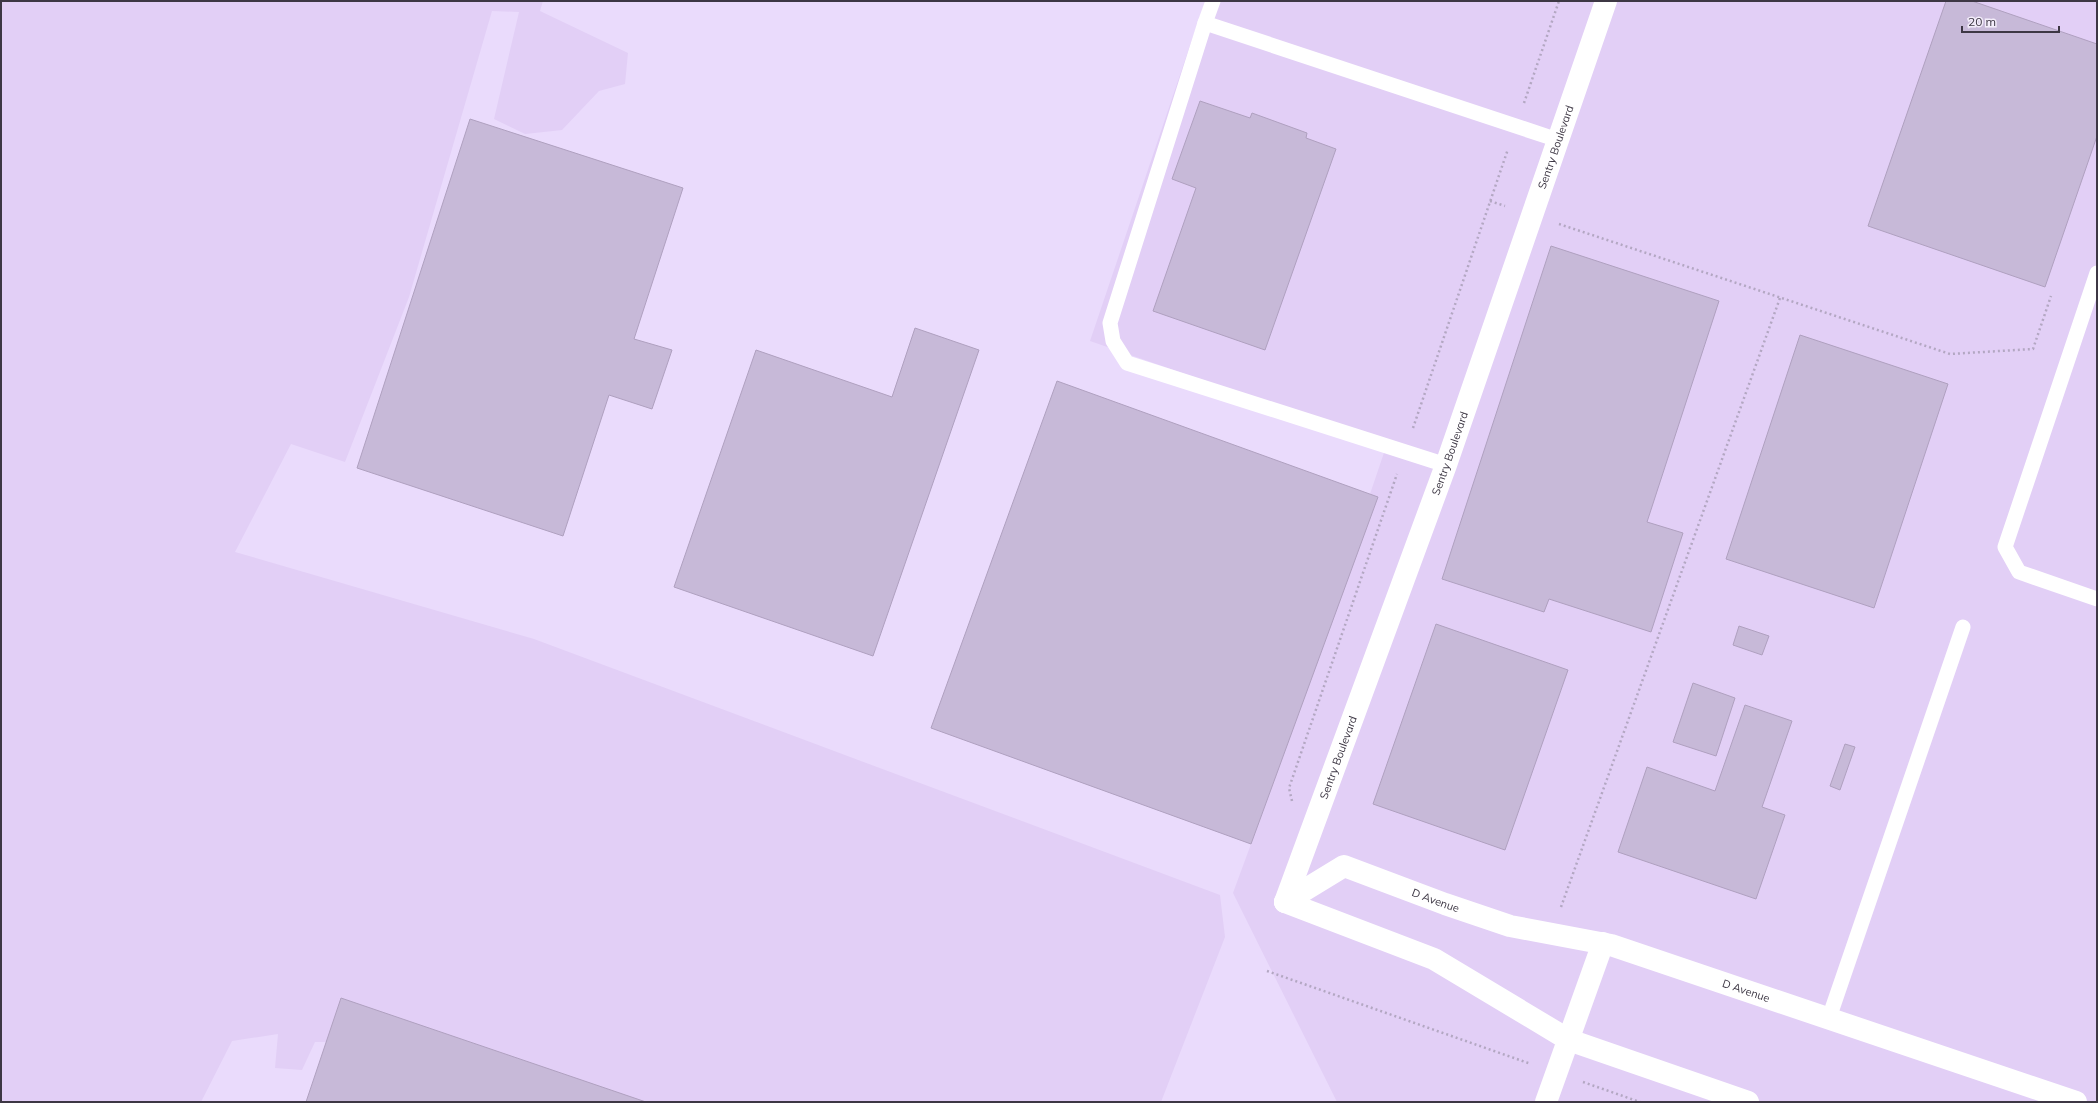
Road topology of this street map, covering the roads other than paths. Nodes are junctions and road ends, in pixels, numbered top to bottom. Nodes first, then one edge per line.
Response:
1 (1213, 1) edge
2 (1606, 1) edge
3 (1205, 23) junction
4 (1558, 140) junction
5 (2097, 273) edge
6 (1446, 465) junction
7 (2097, 599) edge
8 (1962, 627) dead end
9 (1285, 902) junction
10 (1603, 943) junction
11 (1829, 1018) junction
12 (1569, 1040) junction
13 (1546, 1102) edge
14 (1748, 1102) edge
15 (2076, 1102) edge

1 - 3 lane
2 - 4 street, Sentry Boulevard
3 - 4 lane
3 - 6 lane
4 - 6 street, Sentry Boulevard
5 - 7 lane
6 - 9 street, Sentry Boulevard
8 - 11 lane
9 - 10 street, D Avenue
9 - 12 street
10 - 11 street, D Avenue
10 - 12 street
11 - 15 street, D Avenue
12 - 13 street
12 - 14 street

